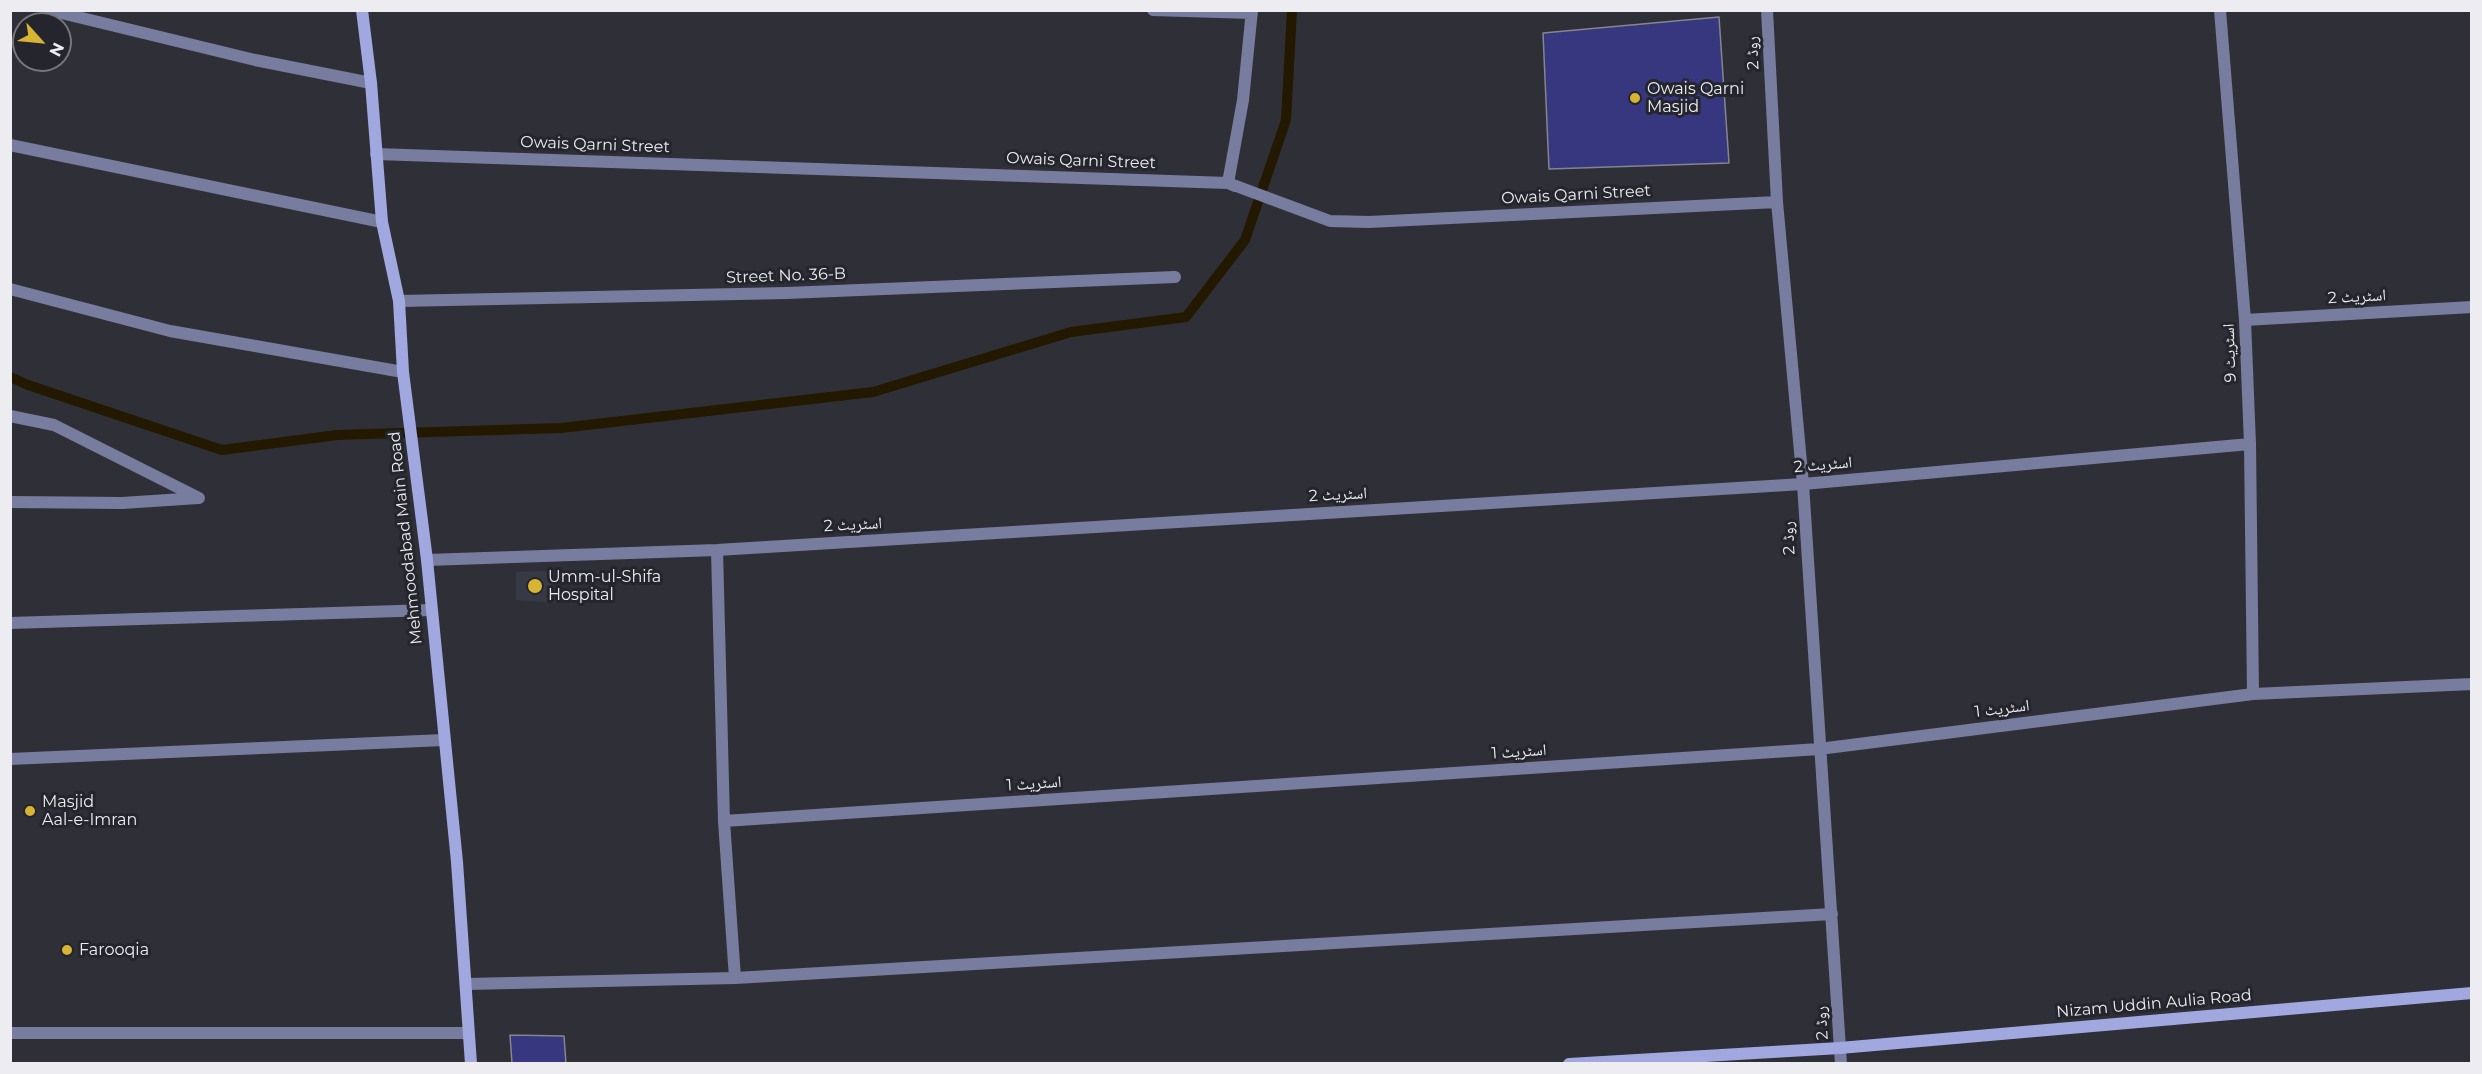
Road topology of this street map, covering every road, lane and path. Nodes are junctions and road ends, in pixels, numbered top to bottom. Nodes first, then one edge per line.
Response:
1 (49, 10) edge
2 (362, 10) edge
3 (1153, 10) edge
4 (1767, 10) edge
5 (2220, 10) edge
6 (1252, 12) edge
7 (370, 83) junction
8 (10, 145) edge
9 (376, 154) junction
10 (1228, 183) junction
11 (1252, 195) dead end
12 (1777, 202) junction
13 (382, 222) junction
14 (1174, 277) dead end
15 (10, 289) edge
16 (399, 301) junction
17 (2472, 307) edge
18 (2245, 320) junction
19 (403, 372) junction
20 (10, 416) edge
21 (2250, 444) junction
22 (1803, 484) junction
23 (10, 502) edge
24 (717, 550) junction
25 (427, 560) junction
26 (431, 609) junction
27 (10, 623) edge
28 (2472, 684) edge
29 (2253, 694) junction
30 (444, 740) junction
31 (1819, 748) junction
32 (10, 759) edge
33 (724, 820) junction
34 (1832, 914) junction
35 (735, 978) junction
36 (466, 984) junction
37 (2472, 993) edge
38 (10, 1033) edge
39 (468, 1033) junction
40 (1840, 1048) junction
41 (471, 1064) edge
42 (1569, 1064) edge
43 (1841, 1064) edge

1 - 7 street
2 - 7 main road, Mehmoodabad Main Road
3 - 6 street
4 - 12 street, روڈ 2
5 - 18 street, اسٹریٹ 9
6 - 10 street
7 - 9 main road, Mehmoodabad Main Road
8 - 13 street
9 - 10 street, Owais Qarni Street
9 - 13 main road, Mehmoodabad Main Road
10 - 11 street
10 - 12 street, Owais Qarni Street
12 - 22 street, روڈ 2
13 - 16 main road, Mehmoodabad Main Road
14 - 16 street, Street No. 36-B
15 - 19 street
16 - 19 main road, Mehmoodabad Main Road
17 - 18 street, اسٹریٹ 2
18 - 21 street, اسٹریٹ 9
19 - 25 main road, Mehmoodabad Main Road
20 - 23 street
21 - 22 street, اسٹریٹ 2
21 - 29 street, اسٹریٹ 9
22 - 24 street, اسٹریٹ 2
22 - 31 street, روڈ 2
24 - 25 street, اسٹریٹ 2
24 - 33 street
25 - 26 main road, Mehmoodabad Main Road
26 - 27 street
26 - 30 main road, Mehmoodabad Main Road
28 - 29 street, اسٹریٹ 1
29 - 31 street, اسٹریٹ 1
30 - 32 street
30 - 36 main road, Mehmoodabad Main Road
31 - 33 street, اسٹریٹ 1
31 - 34 street, روڈ 2
33 - 35 street
34 - 35 street
34 - 40 street, روڈ 2
35 - 36 street
36 - 39 main road, Mehmoodabad Main Road
37 - 40 main road, Nizam Uddin Aulia Road
38 - 39 street
39 - 41 main road, Mehmoodabad Main Road
40 - 42 main road, Nizam Uddin Aulia Road
40 - 43 street, روڈ 2

